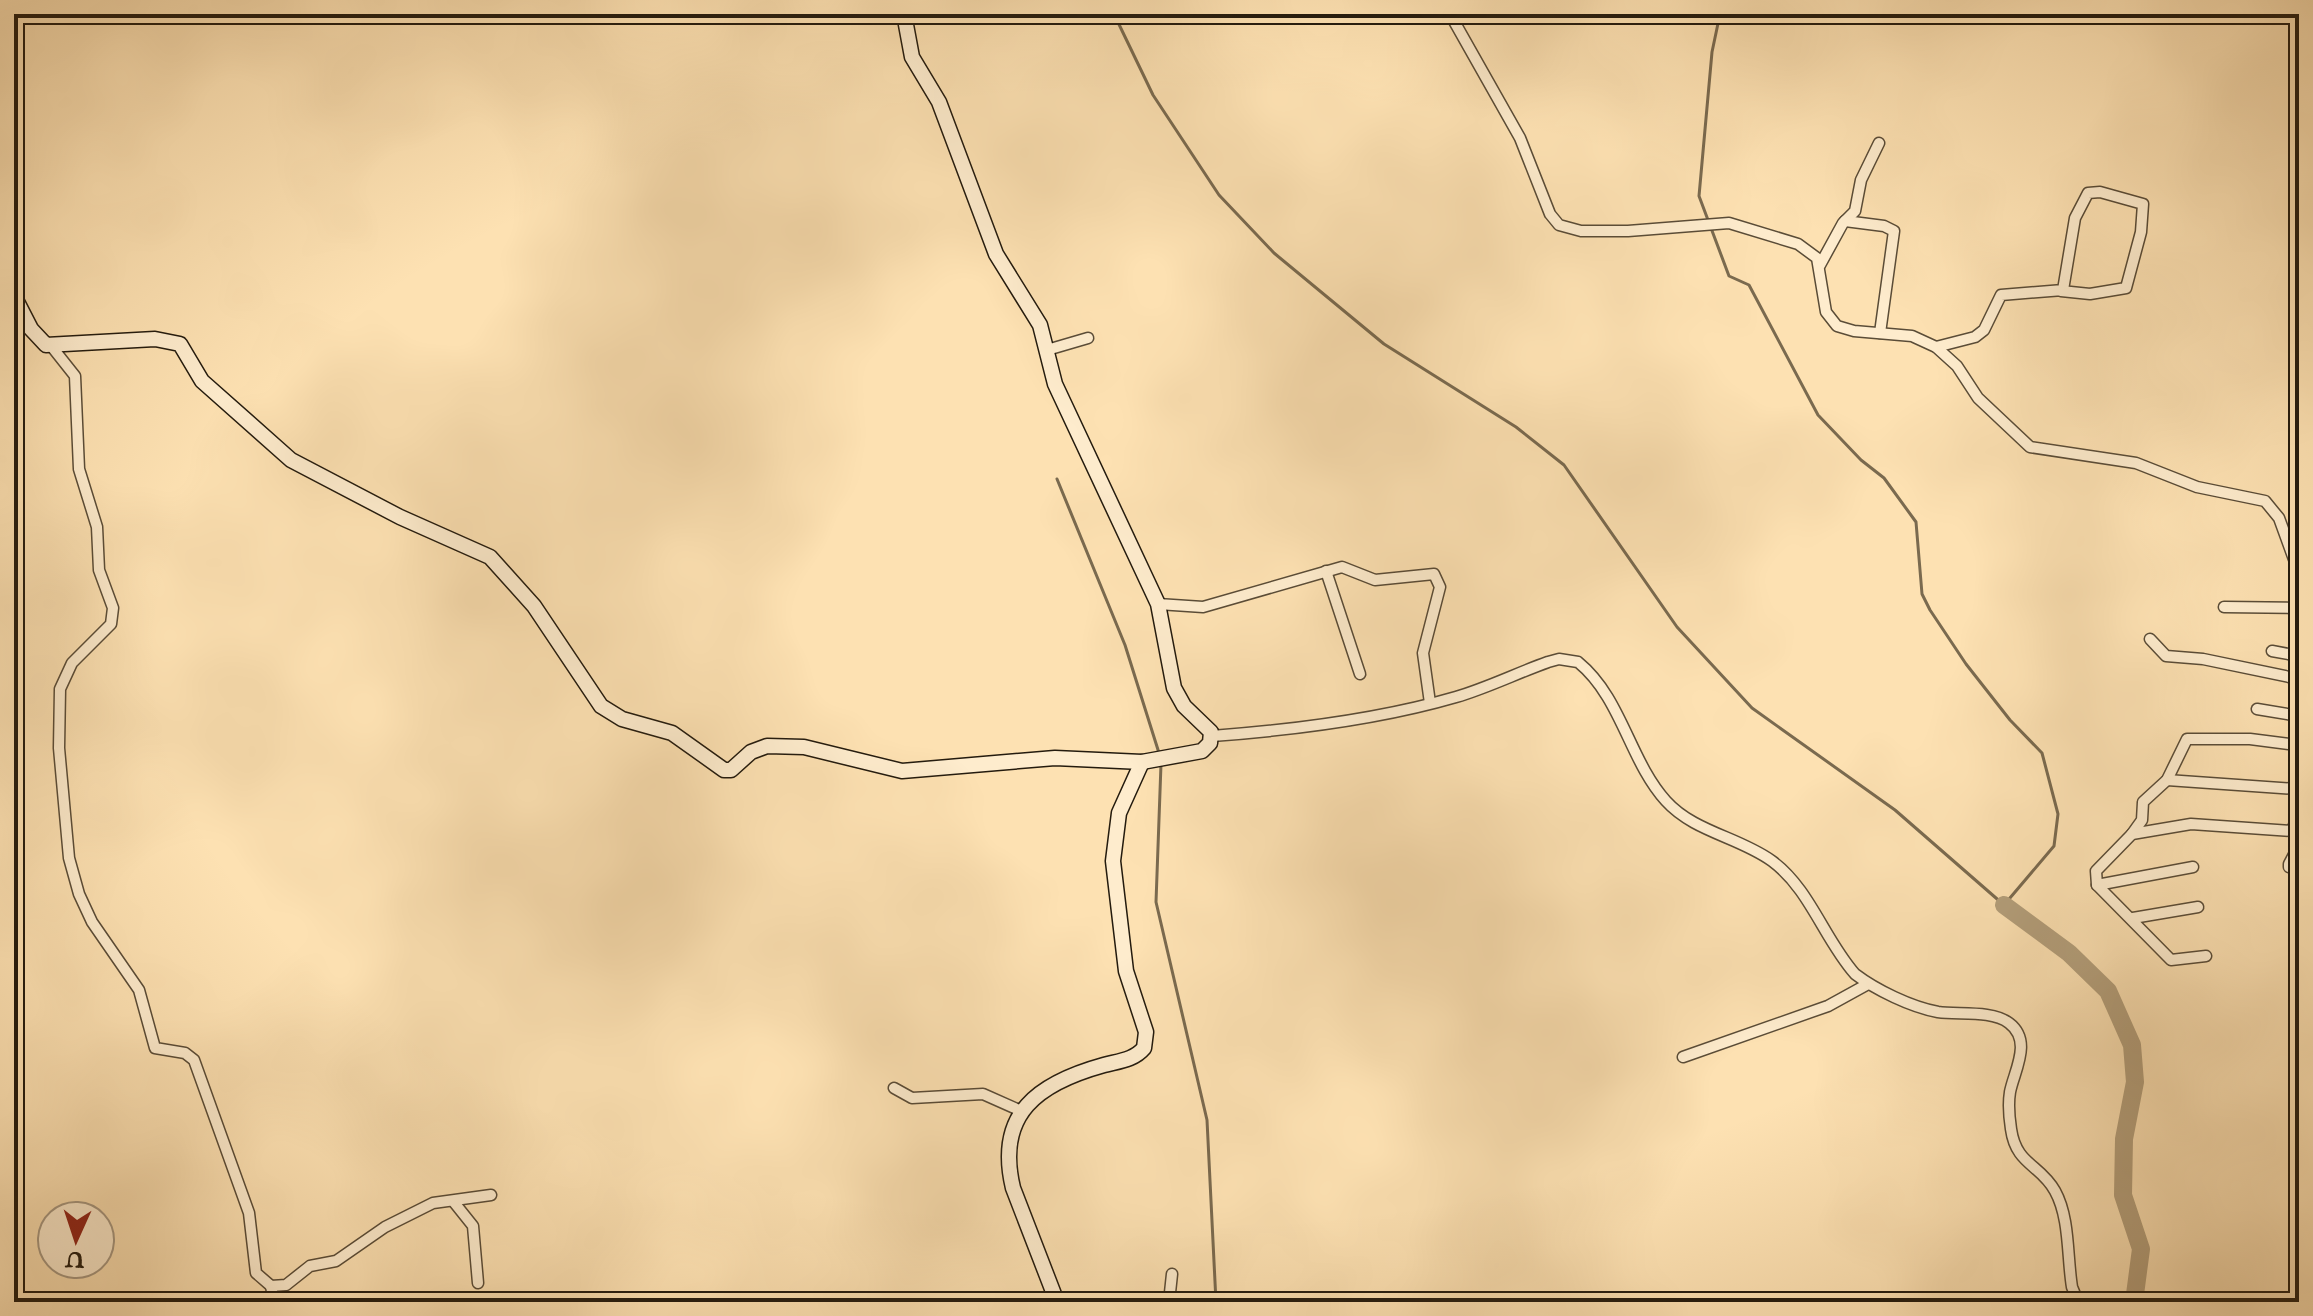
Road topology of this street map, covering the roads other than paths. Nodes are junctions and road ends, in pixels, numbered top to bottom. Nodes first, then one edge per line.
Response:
1 (904, 14) edge
2 (1450, 14) edge
3 (1879, 143) dead end
4 (1845, 221) junction
5 (1820, 265) junction
6 (2061, 291) junction
7 (14, 296) edge
8 (1880, 333) junction
9 (1088, 338) dead end
10 (52, 347) junction
11 (1936, 347) junction
12 (1047, 350) junction
13 (1326, 571) junction
14 (2299, 573) edge
15 (1158, 604) junction
16 (2224, 607) dead end
17 (2299, 608) edge
18 (2150, 639) dead end
19 (2272, 651) dead end
20 (2299, 656) edge
21 (1360, 674) dead end
22 (2299, 679) edge
23 (1430, 703) junction
24 (2257, 709) dead end
25 (2298, 716) edge
26 (1212, 736) junction
27 (2297, 745) edge
28 (1154, 760) junction
29 (2167, 780) junction
30 (2296, 789) junction
31 (2132, 834) junction
32 (2299, 845) edge
33 (2193, 867) dead end
34 (2299, 868) edge
35 (2097, 885) junction
36 (2198, 907) dead end
37 (2133, 918) junction
38 (2206, 956) dead end
39 (1868, 984) junction
40 (1683, 1057) dead end
41 (894, 1088) dead end
42 (1019, 1110) junction
43 (491, 1195) dead end
44 (453, 1201) junction
45 (1172, 1274) dead end
46 (478, 1283) dead end
47 (271, 1286) junction
48 (274, 1302) edge
49 (1057, 1302) edge
50 (1169, 1302) edge
51 (2078, 1302) edge

1 - 12 street
2 - 5 street
3 - 4 street
4 - 5 street
4 - 8 street
5 - 8 street
6 - 6 street
6 - 11 street
7 - 10 street
8 - 11 street
9 - 12 street
10 - 28 street
10 - 47 street
11 - 14 street
12 - 15 street
13 - 15 street
13 - 21 street
13 - 23 street
15 - 26 street
16 - 17 street
18 - 22 street
19 - 20 street
23 - 26 street
23 - 39 street
24 - 25 street
25 - 27 street
26 - 28 street
27 - 29 street
27 - 30 street
28 - 42 street
29 - 30 street
29 - 31 street
30 - 31 street
31 - 35 street
32 - 34 street
33 - 35 street
35 - 37 street
36 - 37 street
37 - 38 street
39 - 40 street
39 - 51 street
41 - 42 street
42 - 49 street
43 - 44 street
44 - 46 street
44 - 47 street
45 - 50 street
47 - 48 street

